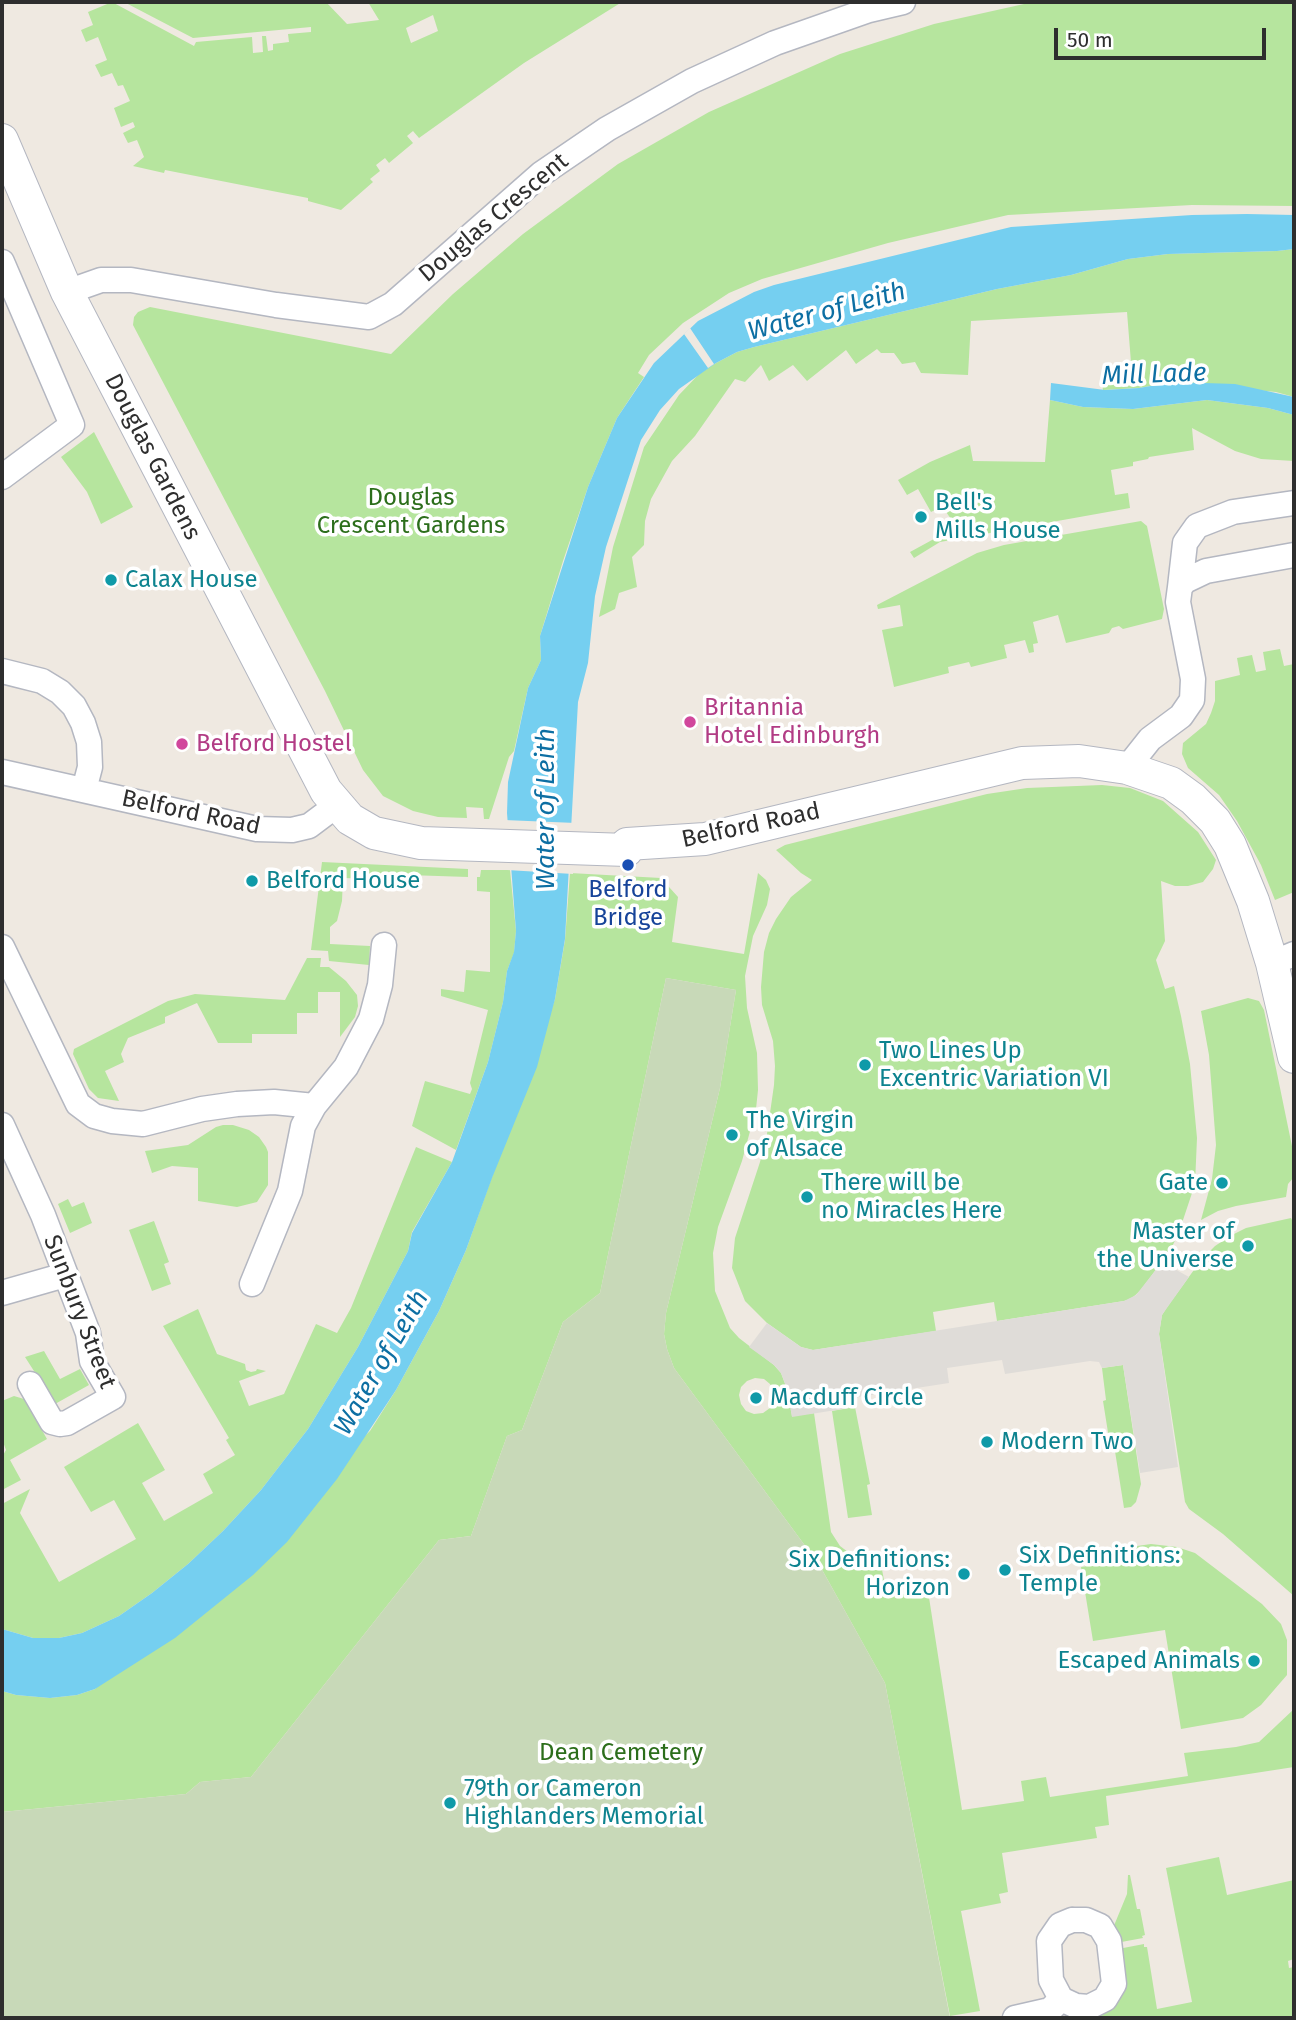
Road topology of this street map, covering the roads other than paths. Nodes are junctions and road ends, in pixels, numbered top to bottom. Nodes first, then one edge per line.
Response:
1 (902, 2) edge
2 (2, 140) edge
3 (2, 262) edge
4 (67, 292) junction
5 (2, 477) edge
6 (1294, 503) edge
7 (1294, 555) edge
8 (1180, 587) junction
9 (2, 671) edge
10 (1127, 768) junction
11 (2, 772) edge
12 (85, 790) junction
13 (337, 805) junction
14 (384, 945) dead end
15 (2, 947) edge
16 (1283, 958) edge
17 (1294, 1058) edge
18 (314, 1106) junction
19 (2, 1125) edge
20 (65, 1275) junction
21 (252, 1284) dead end
22 (2, 1293) edge
23 (30, 1384) dead end
24 (1061, 1999) dead end
25 (1015, 2018) edge

1 - 4 street, Douglas Crescent
2 - 4 street, Douglas Gardens
3 - 5 street
4 - 13 street, Douglas Gardens
6 - 8 street
7 - 8 street
8 - 10 street
9 - 12 street
10 - 13 street, Belford Road
10 - 16 street, Belford Road
11 - 12 street, Belford Road
12 - 13 street, Belford Road
14 - 18 street
15 - 18 street
16 - 17 street, Belford Road
18 - 21 street
19 - 20 street, Sunbury Street
20 - 22 street
20 - 23 street, Sunbury Street
24 - 25 street

